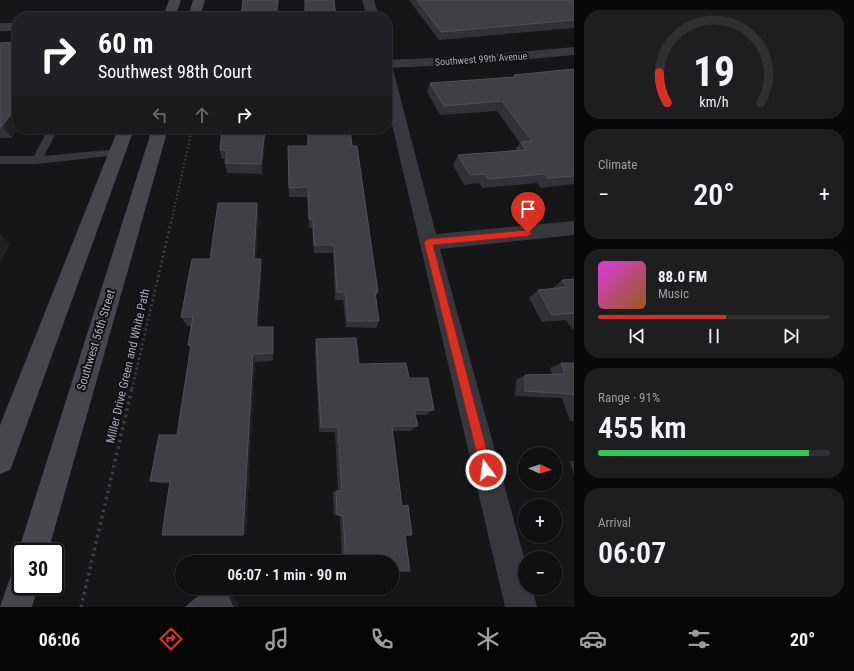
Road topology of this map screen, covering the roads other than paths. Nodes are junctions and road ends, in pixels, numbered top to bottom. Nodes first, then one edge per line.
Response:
1 (175, 0) edge
2 (200, 0) edge
3 (368, 0) edge
4 (171, 12) edge
5 (196, 12) edge
6 (371, 12) edge
7 (0, 27) edge
8 (12, 27) edge
9 (574, 51) edge
10 (392, 64) edge
11 (392, 94) edge
12 (50, 134) edge
13 (124, 134) edge
14 (158, 134) edge
15 (118, 152) junction
16 (0, 160) edge
17 (37, 160) junction
18 (574, 228) edge
19 (428, 242) junction
20 (0, 460) edge
21 (36, 543) edge
22 (19, 595) edge
23 (16, 607) edge
24 (521, 607) edge

1 - 4 main road
2 - 5 main road
3 - 6 street
7 - 8 street
9 - 10 street, Southwest 99th Avenue
11 - 19 street
12 - 17 lane
13 - 15 main road
14 - 21 main road, Southwest 56th Street
15 - 17 lane
15 - 20 main road
16 - 17 lane
18 - 19 street
19 - 24 street
22 - 23 main road

